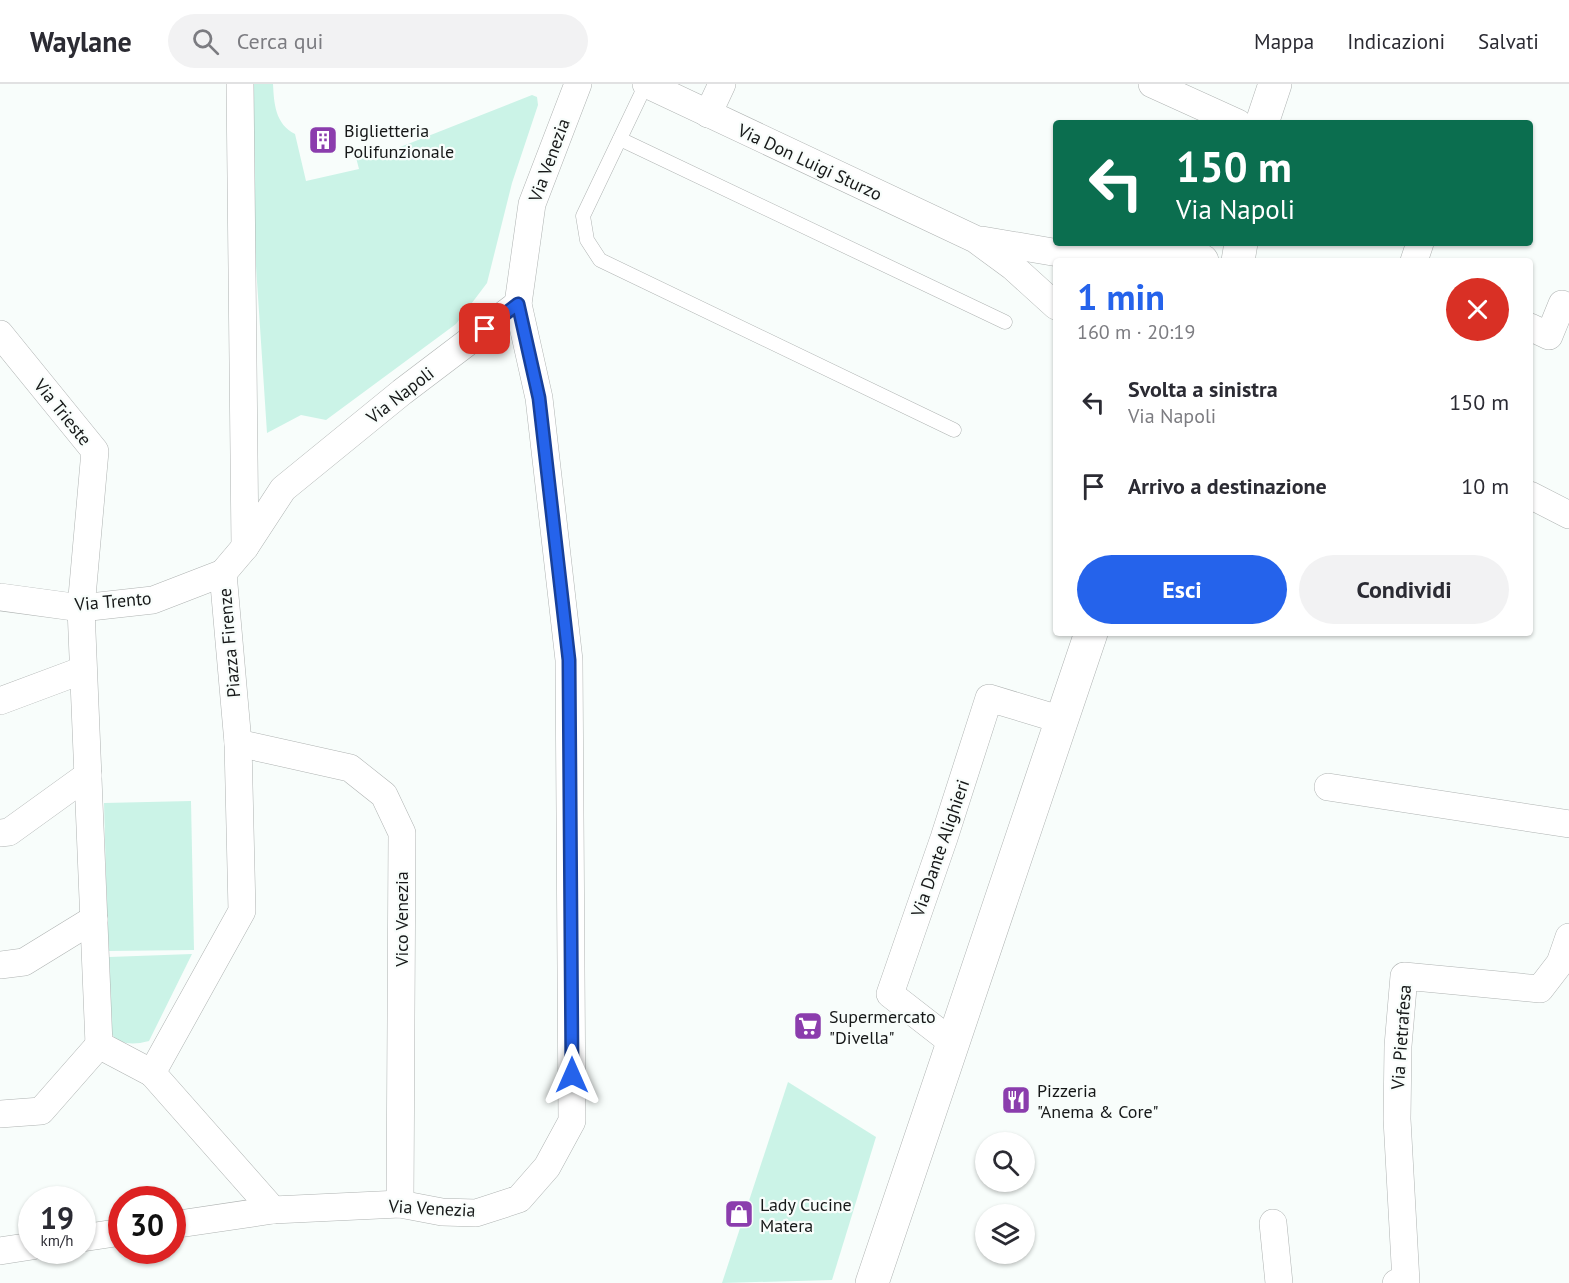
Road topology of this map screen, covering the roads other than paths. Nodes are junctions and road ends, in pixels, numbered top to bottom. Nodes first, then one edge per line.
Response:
1 (240, 84) edge
2 (578, 84) edge
3 (646, 84) edge
4 (722, 84) edge
5 (1152, 84) edge
6 (1275, 84) edge
7 (708, 114) junction
8 (1231, 120) edge
9 (1263, 120) edge
10 (620, 139) junction
11 (975, 239) junction
12 (1142, 253) edge
13 (1197, 258) edge
14 (1053, 303) edge
15 (518, 304) junction
16 (1569, 308) edge
17 (1005, 322) dead end
18 (1533, 328) edge
19 (0, 334) edge
20 (954, 430) dead end
21 (283, 489) joint
22 (1533, 496) edge
23 (1569, 514) edge
24 (246, 547) junction
25 (223, 573) junction
26 (0, 597) edge
27 (81, 608) junction
28 (1090, 636) edge
29 (83, 670) junction
30 (0, 701) edge
31 (1062, 720) junction
32 (237, 743) junction
33 (88, 775) junction
34 (1328, 787) dead end
35 (1569, 824) edge
36 (0, 833) edge
37 (94, 919) junction
38 (1569, 937) edge
39 (0, 965) edge
40 (953, 1043) junction
41 (99, 1045) junction
42 (152, 1073) junction
43 (0, 1114) edge
44 (400, 1204) junction
45 (273, 1210) junction
46 (186, 1223) edge
47 (1273, 1223) dead end
48 (18, 1248) edge
49 (0, 1251) edge
50 (873, 1283) edge
51 (1280, 1283) edge
52 (1396, 1283) edge

1 - 24 street
2 - 15 street, Via Venezia
3 - 7 street, Via Don Luigi Sturzo
3 - 10 lane
4 - 7 street
5 - 8 street
6 - 9 main road
7 - 11 street, Via Don Luigi Sturzo
10 - 17 lane
10 - 20 lane
11 - 12 street
11 - 14 street
12 - 13 main road
15 - 21 street, Via Napoli
15 - 44 street, Via Venezia
16 - 18 street
19 - 27 street, Via Trieste
21 - 24 street, Piazza Firenze
22 - 23 street
24 - 25 street, Piazza Firenze
25 - 27 street, Via Trento
25 - 32 street, Piazza Firenze
26 - 27 street, Via Trento
27 - 29 street, Via Trieste
28 - 31 main road
29 - 30 street
29 - 33 street, Via Trieste
31 - 40 main road
31 - 40 street, Via Dante Alighieri
32 - 42 street, Piazza Firenze
32 - 44 street, Vico Venezia
33 - 36 street
33 - 37 street, Via Trieste
34 - 35 street
37 - 39 street
37 - 41 street, Via Trieste
38 - 52 street, Via Pietrafesa
40 - 50 main road
41 - 42 street
41 - 43 street
42 - 45 street
44 - 45 street, Via Venezia
45 - 46 street, Via Venezia
47 - 51 street
48 - 49 street

